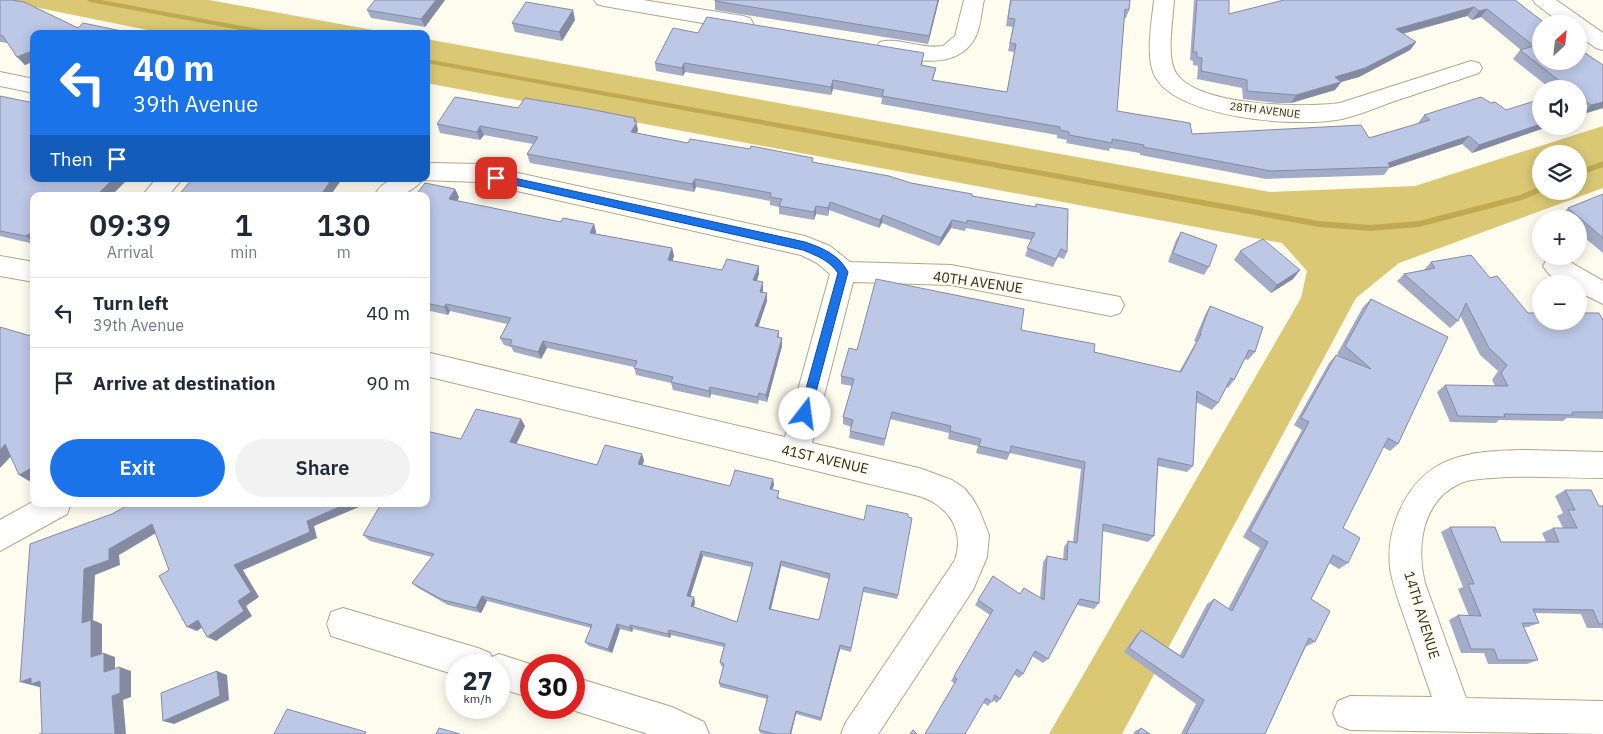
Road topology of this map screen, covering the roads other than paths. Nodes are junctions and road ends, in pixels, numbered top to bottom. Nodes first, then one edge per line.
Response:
1 (604, 0) edge
2 (974, 0) edge
3 (1164, 0) edge
4 (1543, 0) edge
5 (1564, 15) edge
6 (758, 25) edge
7 (1588, 32) edge
8 (864, 43) edge
9 (1603, 43) edge
10 (1471, 68) dead end
11 (0, 79) edge
12 (30, 85) edge
13 (430, 172) edge
14 (167, 182) edge
15 (403, 182) edge
16 (158, 192) edge
17 (391, 192) edge
18 (0, 266) edge
19 (1556, 266) dead end
20 (30, 271) edge
21 (843, 272) junction
22 (1603, 294) edge
23 (1112, 305) dead end
24 (430, 365) edge
25 (795, 452) junction
26 (1603, 465) edge
27 (51, 507) edge
28 (0, 536) edge
29 (344, 624) dead end
30 (445, 655) edge
31 (585, 697) edge
32 (1350, 713) dead end
33 (1455, 715) junction
34 (1603, 718) edge
35 (692, 734) edge
36 (858, 734) edge

1 - 6 street
2 - 8 street
3 - 10 street, 28TH AVENUE
4 - 5 street
7 - 9 street
11 - 12 street
13 - 21 street
14 - 16 street
15 - 17 street
18 - 20 street
19 - 22 street
21 - 23 street, 40TH AVENUE
21 - 25 street
24 - 25 street, 41ST AVENUE
25 - 36 street, 41ST AVENUE
26 - 33 street, 14TH AVENUE
27 - 28 street
29 - 30 street
31 - 35 street
32 - 33 street
33 - 34 street

